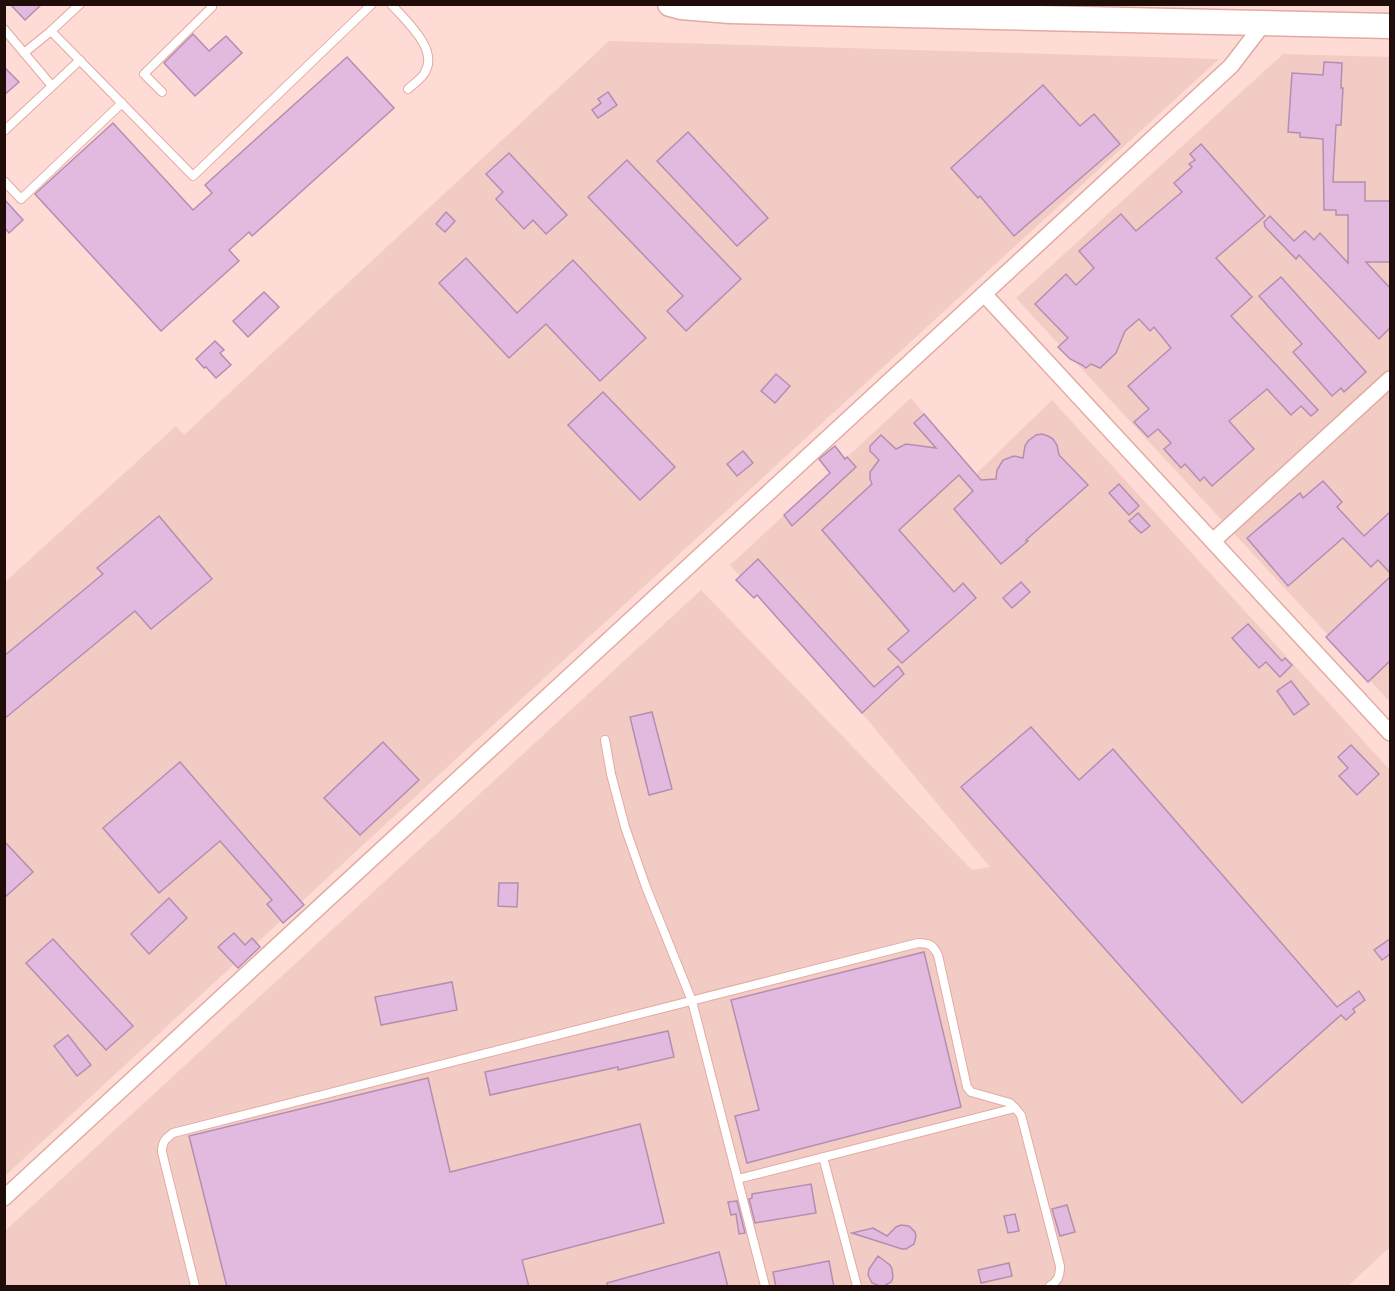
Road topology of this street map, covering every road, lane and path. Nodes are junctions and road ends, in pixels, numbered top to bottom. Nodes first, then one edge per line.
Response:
1 (80, 4) edge
2 (210, 4) edge
3 (372, 4) edge
4 (391, 4) edge
5 (670, 4) edge
6 (1264, 23) junction
7 (1390, 26) edge
8 (4, 29) edge
9 (51, 31) junction
10 (24, 53) junction
11 (80, 60) junction
12 (52, 86) junction
13 (408, 89) dead end
14 (162, 92) dead end
15 (122, 103) junction
16 (4, 130) edge
17 (4, 181) edge
18 (984, 294) junction
19 (1390, 379) edge
20 (1213, 542) junction
21 (1390, 733) edge
22 (605, 740) dead end
23 (693, 1001) junction
24 (1015, 1108) junction
25 (823, 1157) junction
26 (738, 1179) junction
27 (4, 1198) edge
28 (195, 1287) edge
29 (765, 1287) edge
30 (857, 1287) edge
31 (1050, 1287) edge

1 - 9 lane
2 - 14 lane
3 - 15 lane
4 - 13 lane
5 - 6 main road
6 - 7 main road
6 - 18 street
8 - 10 lane
9 - 10 lane
9 - 11 lane
10 - 12 lane
11 - 12 lane
11 - 15 lane
12 - 16 lane
15 - 17 lane
18 - 20 street
18 - 27 street
19 - 20 street
20 - 21 street
22 - 23 lane
23 - 24 lane
23 - 26 lane
23 - 28 lane
24 - 25 lane
24 - 31 lane
25 - 26 lane
25 - 30 lane
26 - 29 lane

